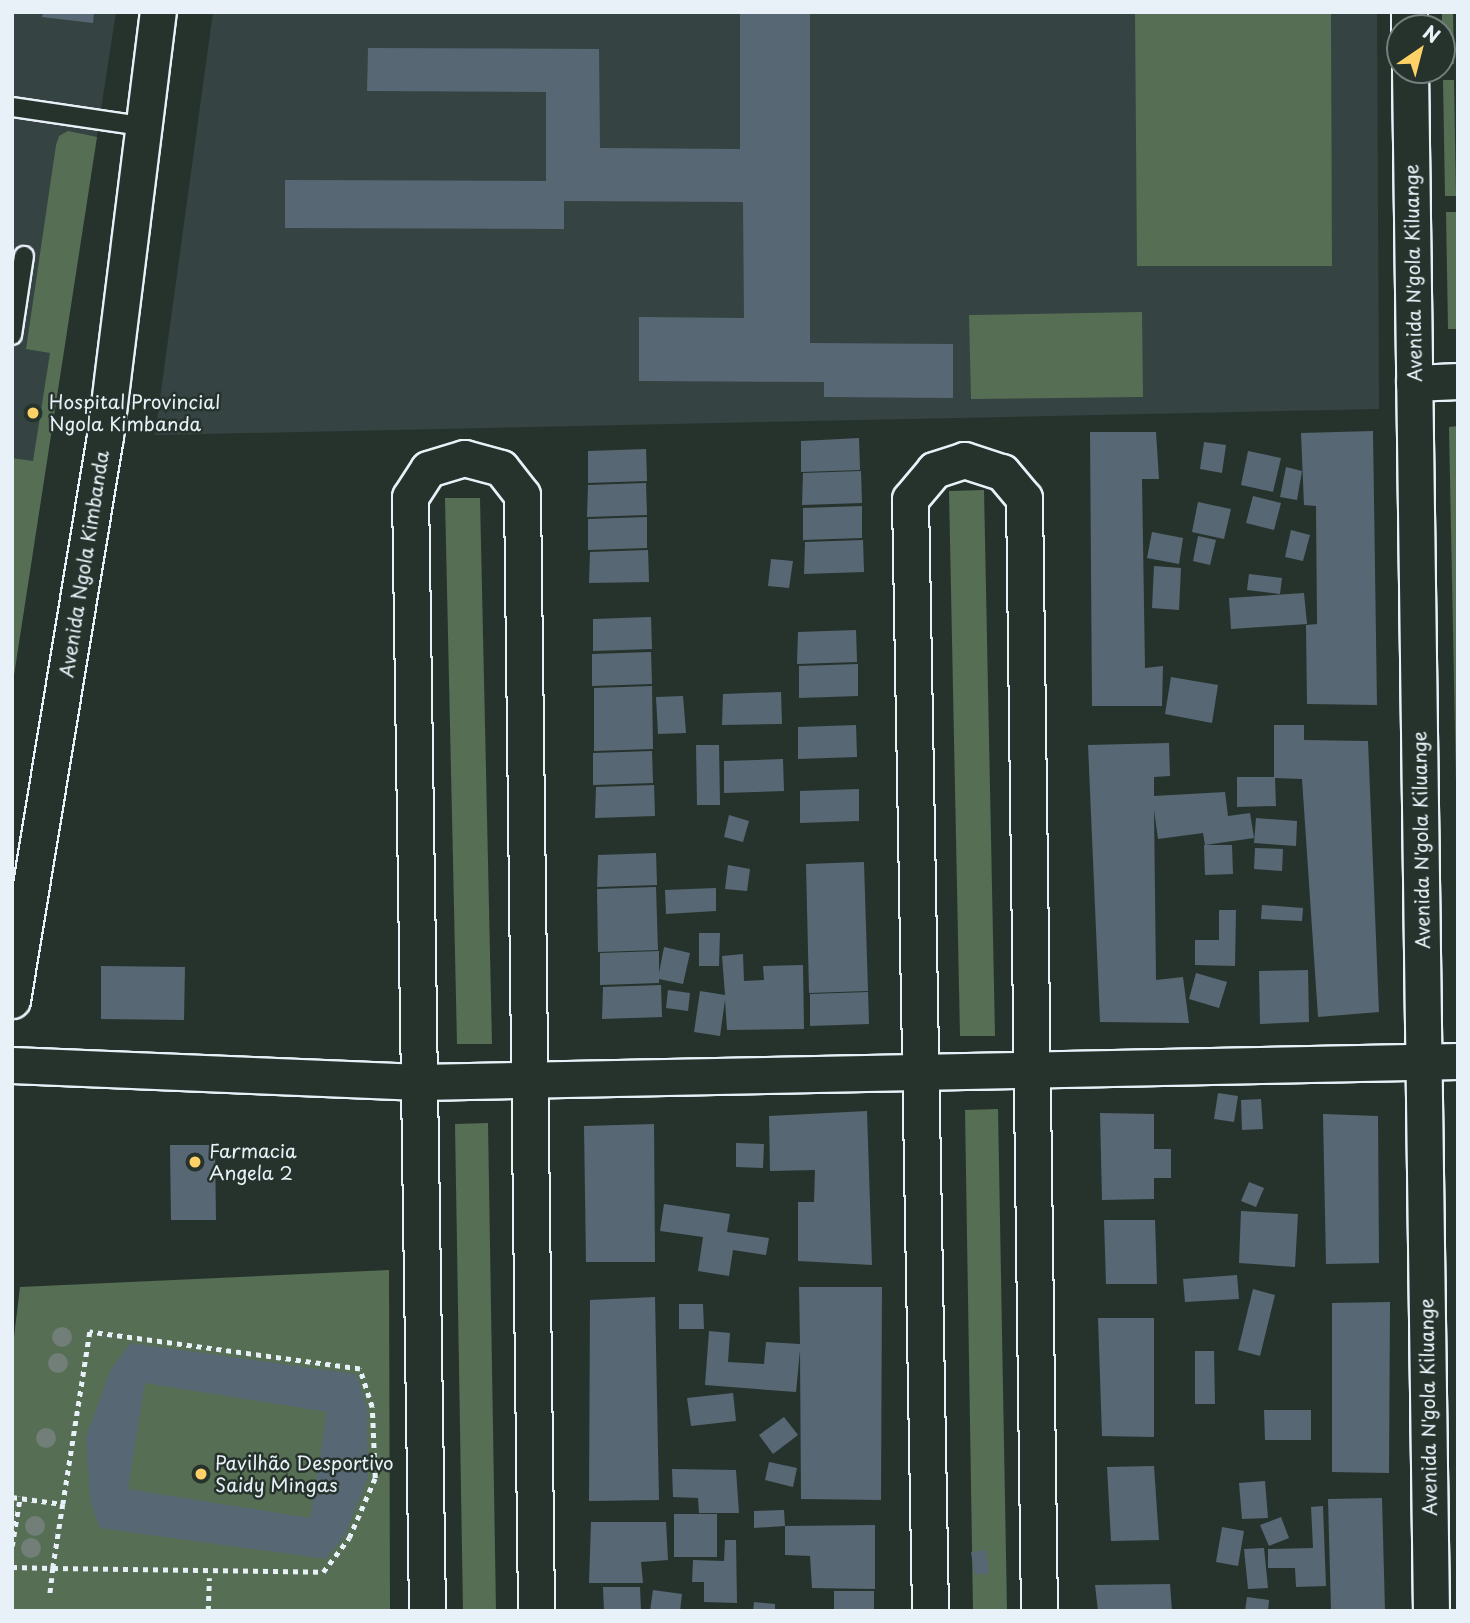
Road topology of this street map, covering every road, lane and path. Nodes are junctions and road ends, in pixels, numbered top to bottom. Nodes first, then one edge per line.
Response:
1 (158, 12) edge
2 (174, 12) edge
3 (1410, 84) edge
4 (12, 107) edge
5 (147, 127) junction
6 (24, 256) dead end
7 (12, 335) edge
8 (1458, 382) edge
9 (1414, 383) junction
10 (12, 1000) edge
11 (1458, 1061) edge
12 (1424, 1062) junction
13 (12, 1065) edge
14 (1034, 1070) junction
15 (921, 1072) junction
16 (531, 1079) junction
17 (421, 1082) junction
18 (12, 1497) edge
19 (20, 1497) junction
20 (63, 1504) junction
21 (13, 1533) edge
22 (12, 1546) edge
23 (12, 1567) edge
24 (53, 1568) junction
25 (209, 1578) dead end
26 (50, 1594) dead end
27 (208, 1611) edge
28 (427, 1611) edge
29 (536, 1611) edge
30 (930, 1611) edge
31 (1039, 1611) edge
32 (1431, 1611) edge

1 - 5 street
2 - 5 street
3 - 9 street, Avenida N'gola Kiluange
4 - 5 lane
5 - 10 street, Avenida Ngola Kimbanda
6 - 7 lane
8 - 9 street
9 - 12 street, Avenida N'gola Kiluange
11 - 12 street
12 - 14 street
12 - 32 street, Avenida N'gola Kiluange
13 - 17 street
14 - 15 street
14 - 15 street
14 - 31 street
15 - 16 street
15 - 30 street
16 - 17 street
16 - 17 street
16 - 29 street
17 - 28 street
18 - 19 path
19 - 20 path
19 - 21 path
20 - 24 path
20 - 24 path
21 - 22 path
23 - 24 path
24 - 26 path
25 - 27 path

